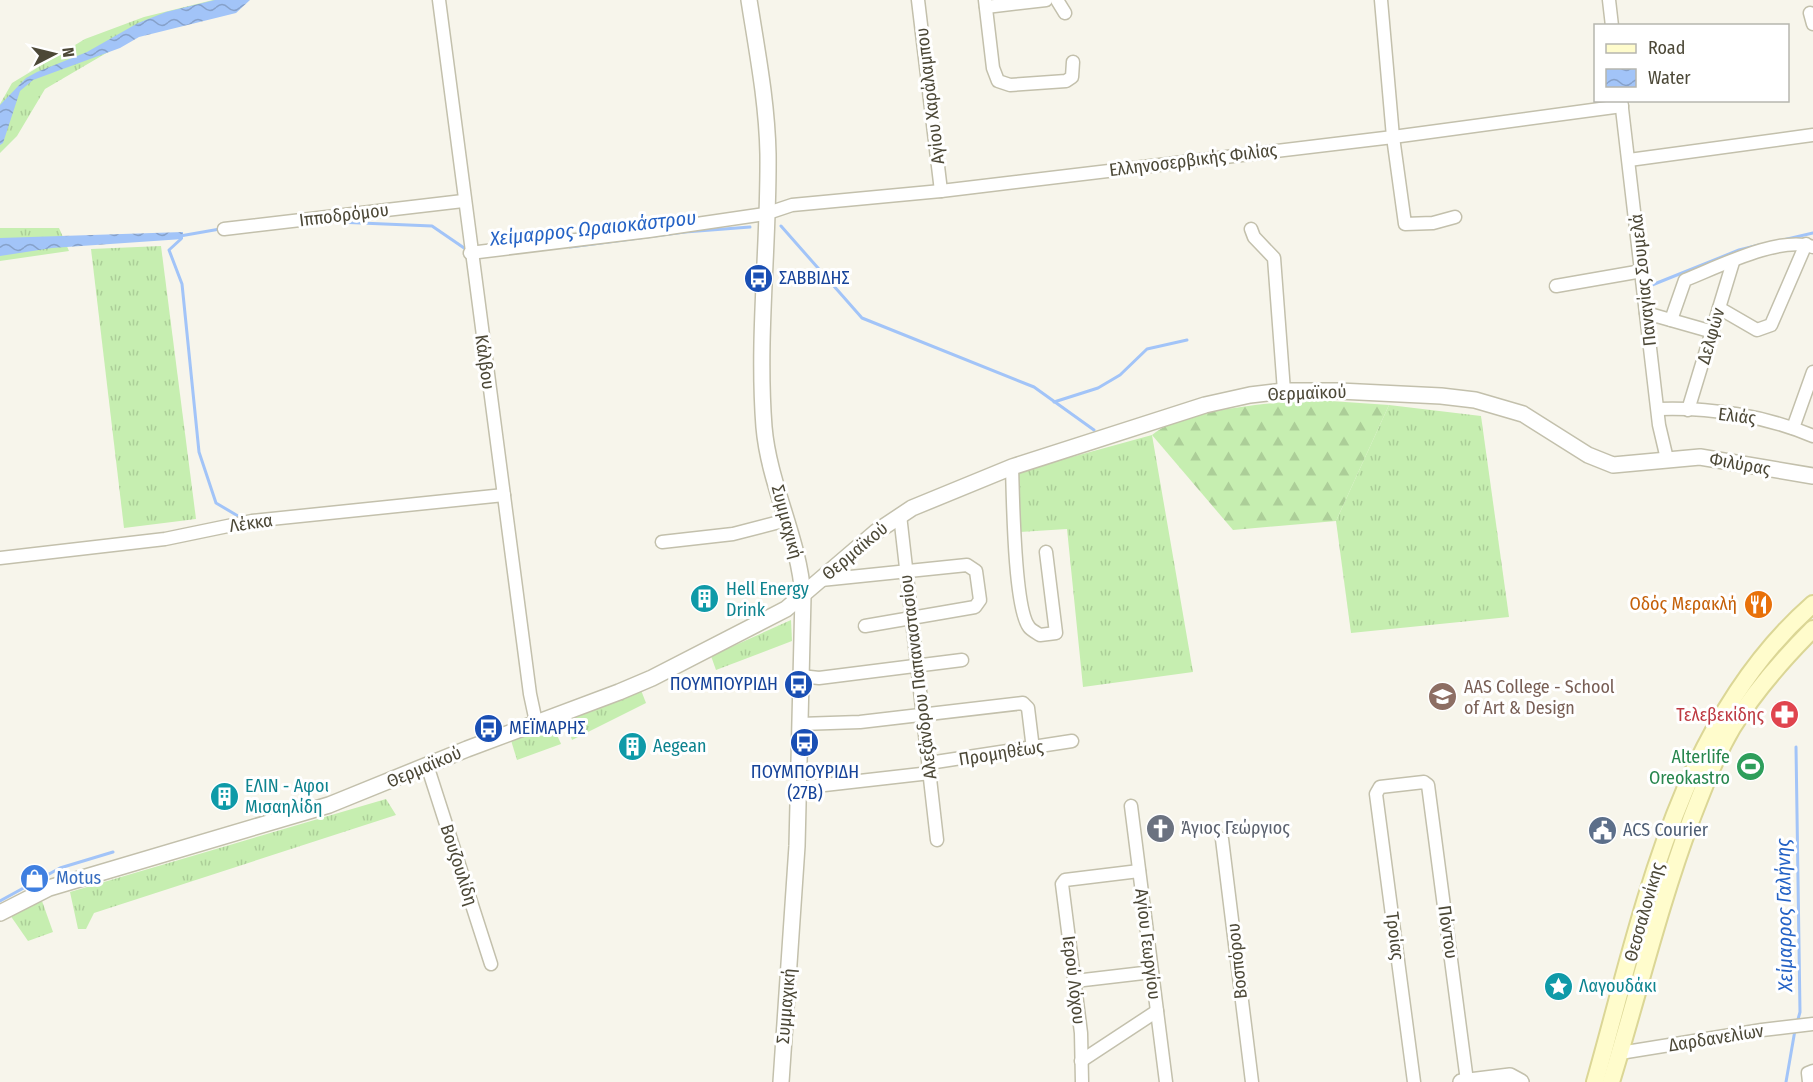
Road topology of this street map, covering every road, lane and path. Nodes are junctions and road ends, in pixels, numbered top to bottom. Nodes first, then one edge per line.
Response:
1 (439, 0) edge
2 (749, 0) edge
3 (918, 0) edge
4 (1046, 0) edge
5 (1057, 0) edge
6 (1381, 0) edge
7 (1609, 0) edge
8 (986, 4) edge
9 (1065, 13) dead end
10 (1612, 24) edge
11 (1073, 62) dead end
12 (1622, 103) edge
13 (1813, 135) edge
14 (1393, 137) junction
15 (1629, 160) junction
16 (941, 191) junction
17 (463, 201) junction
18 (765, 214) junction
19 (1455, 217) dead end
20 (225, 229) dead end
21 (1251, 229) dead end
22 (1810, 245) edge
23 (470, 253) junction
24 (1733, 261) junction
25 (1642, 271) junction
26 (1556, 286) dead end
27 (1719, 308) junction
28 (1646, 313) junction
29 (1671, 320) junction
30 (1713, 332) junction
31 (1813, 372) edge
32 (1284, 392) junction
33 (1658, 409) junction
34 (1688, 410) junction
35 (1793, 428) junction
36 (1813, 436) edge
37 (1667, 459) junction
38 (1012, 467) junction
39 (1813, 476) edge
40 (504, 495) junction
41 (900, 515) junction
42 (787, 520) junction
43 (662, 542) dead end
44 (1046, 552) dead end
45 (0, 558) edge
46 (906, 570) junction
47 (821, 580) junction
48 (803, 596) junction
49 (1813, 604) edge
50 (912, 619) junction
51 (865, 626) dead end
52 (1813, 629) edge
53 (962, 660) dead end
54 (918, 665) junction
55 (801, 676) junction
56 (923, 714) junction
57 (536, 722) junction
58 (800, 724) junction
59 (1072, 741) dead end
60 (1033, 749) junction
61 (427, 765) junction
62 (929, 768) junction
63 (798, 788) junction
64 (1377, 790) joint
65 (1131, 806) dead end
66 (1222, 839) dead end
67 (937, 840) dead end
68 (1139, 870) junction
69 (0, 913) edge
70 (490, 964) dead end
71 (1152, 972) junction
72 (1075, 981) junction
73 (1157, 1011) junction
74 (1813, 1024) edge
75 (1620, 1053) junction
76 (1602, 1060) junction
77 (1082, 1061) junction
78 (1467, 1081) edge
79 (781, 1082) edge
80 (1082, 1082) edge
81 (1166, 1082) edge
82 (1252, 1082) edge
83 (1414, 1082) edge
84 (1461, 1082) edge
85 (1521, 1082) edge
86 (1586, 1082) edge
87 (1595, 1082) edge
88 (1611, 1082) edge

1 - 17 street, Κάλβου
2 - 18 street, Συμμαχική
3 - 16 street, Αγίου Χαράλαμπου
4 - 8 street
5 - 9 street
6 - 14 street
7 - 10 street
8 - 11 street
12 - 14 street, Ελληνοσερβικής Φιλίας
12 - 15 street, Παναγίας Σουμελά
13 - 15 street
14 - 16 street, Ελληνοσερβικής Φιλίας
14 - 19 street
15 - 25 street, Παναγίας Σουμελά
16 - 18 street, Ελληνοσερβικής Φιλίας
17 - 20 street, Ιπποδρόμου
17 - 23 street, Κάλβου
18 - 23 street, Ελληνοσερβικής Φιλίας
18 - 42 street, Συμμαχική
21 - 32 street
22 - 24 street
22 - 27 street
23 - 40 street, Κάλβου
24 - 27 street, Δελφών
24 - 29 street
25 - 26 street
25 - 28 street, Παναγίας Σουμελά
27 - 30 street, Δελφών
28 - 29 street
28 - 33 street, Παναγίας Σουμελά
29 - 30 street
30 - 34 street, Δελφών
31 - 35 street
32 - 37 street, Θερμαϊκού
32 - 38 street, Θερμαϊκού
33 - 34 street, Ελιάς
33 - 37 street, Παναγίας Σουμελά
34 - 35 street, Ελιάς
35 - 36 street, Ελιάς
37 - 39 street, Φιλύρας
38 - 41 street, Θερμαϊκού
38 - 44 street
40 - 45 street, Λέκκα
40 - 57 street, Κάλβου
41 - 46 street, Αλεξάνδρου Παπαναστασίου
41 - 47 street, Θερμαϊκού
42 - 43 street
42 - 48 street, Συμμαχική
46 - 47 street
46 - 50 street, Αλεξάνδρου Παπαναστασίου
46 - 50 street
47 - 48 street, Θερμαϊκού
48 - 55 street, Συμμαχική
48 - 57 street, Θερμαϊκού
49 - 76 main road, Θεσσαλονίκης
50 - 51 street
50 - 54 street, Αλεξάνδρου Παπαναστασίου
52 - 75 main road, Θεσσαλονίκης
53 - 54 street
54 - 55 street
54 - 56 street, Αλεξάνδρου Παπαναστασίου
55 - 58 street, Συμμαχική
56 - 58 street
56 - 60 street
56 - 62 street, Αλεξάνδρου Παπαναστασίου
57 - 61 street, Θερμαϊκού
58 - 63 street, Συμμαχική
59 - 60 street, Προμηθέως
60 - 62 street, Προμηθέως
61 - 69 street, Θερμαϊκού
61 - 70 street, Βουζουλίδη
62 - 63 street, Προμηθέως
62 - 67 street, Αλεξάνδρου Παπαναστασίου
63 - 79 street, Συμμαχική
64 - 78 street, Πόντου
64 - 83 street, Τροίας
65 - 68 street, Αγίου Γεωργίου
66 - 82 street, Βοσπόρου
68 - 71 street, Αγίου Γεωργίου
68 - 72 street, Ιερού Λόχου
71 - 72 street
71 - 73 street, Αγίου Γεωργίου
72 - 77 street, Ιερού Λόχου
73 - 77 street
73 - 81 street, Αγίου Γεωργίου
74 - 75 street, Δαρδανελίων
75 - 88 main road, Θεσσαλονίκης
76 - 86 main road
76 - 87 main road, Θεσσαλονίκης
77 - 80 street, Ιερού Λόχου
78 - 84 street
78 - 85 street

